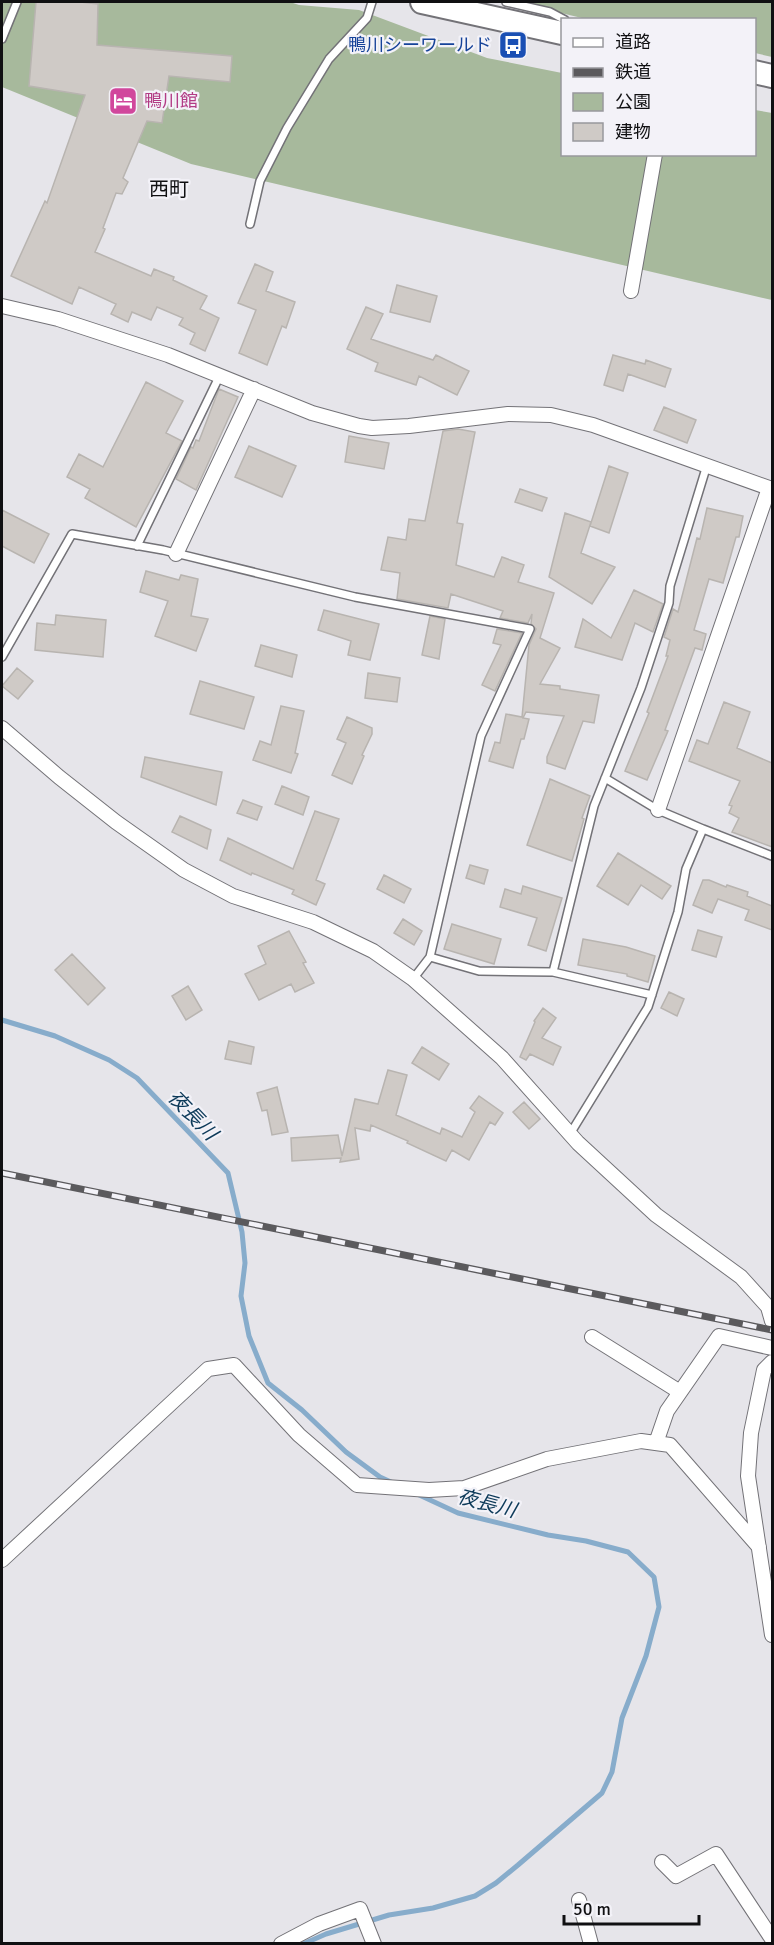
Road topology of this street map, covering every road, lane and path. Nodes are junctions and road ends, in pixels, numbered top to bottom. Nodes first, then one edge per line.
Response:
1 (17, 2) edge
2 (372, 2) edge
3 (506, 2) edge
4 (436, 3) edge
5 (561, 18) edge
6 (561, 33) edge
7 (561, 38) edge
8 (2, 39) edge
9 (756, 72) edge
10 (772, 76) edge
11 (655, 156) edge
12 (250, 224) dead end
13 (631, 291) dead end
14 (2, 306) edge
15 (220, 375) junction
16 (254, 389) junction
17 (707, 465) junction
18 (771, 488) edge
19 (137, 546) junction
20 (176, 554) junction
21 (2, 657) edge
22 (2, 728) edge
23 (605, 778) junction
24 (658, 810) junction
25 (703, 829) junction
26 (772, 856) edge
27 (430, 957) junction
28 (553, 972) junction
29 (413, 979) junction
30 (652, 994) junction
31 (570, 1134) junction
32 (771, 1313) edge
33 (592, 1337) dead end
34 (772, 1348) edge
35 (772, 1362) edge
36 (680, 1392) junction
37 (656, 1443) junction
38 (759, 1547) junction
39 (2, 1560) edge
40 (772, 1635) edge
41 (662, 1862) dead end
42 (579, 1900) dead end
43 (373, 1939) edge
44 (772, 1940) edge
45 (281, 1944) edge
46 (591, 1944) edge
47 (766, 1944) edge

1 - 8 lane
2 - 12 lane
3 - 5 lane
4 - 6 highway
4 - 7 lane
9 - 10 highway
11 - 13 street
14 - 15 street
15 - 16 street
15 - 19 lane
16 - 17 street
16 - 20 street
17 - 18 street
17 - 23 lane
18 - 24 street
19 - 20 lane
19 - 21 lane
20 - 27 lane
22 - 29 street
23 - 24 lane
23 - 28 lane
24 - 25 lane
25 - 26 lane
25 - 30 lane
27 - 28 lane
27 - 29 lane
28 - 30 lane
29 - 31 street
30 - 31 lane
31 - 32 street
33 - 36 street
34 - 36 street
35 - 38 street
36 - 37 street
37 - 38 street
37 - 39 street
38 - 40 street
41 - 44 street
42 - 46 street
43 - 45 street
44 - 47 street

